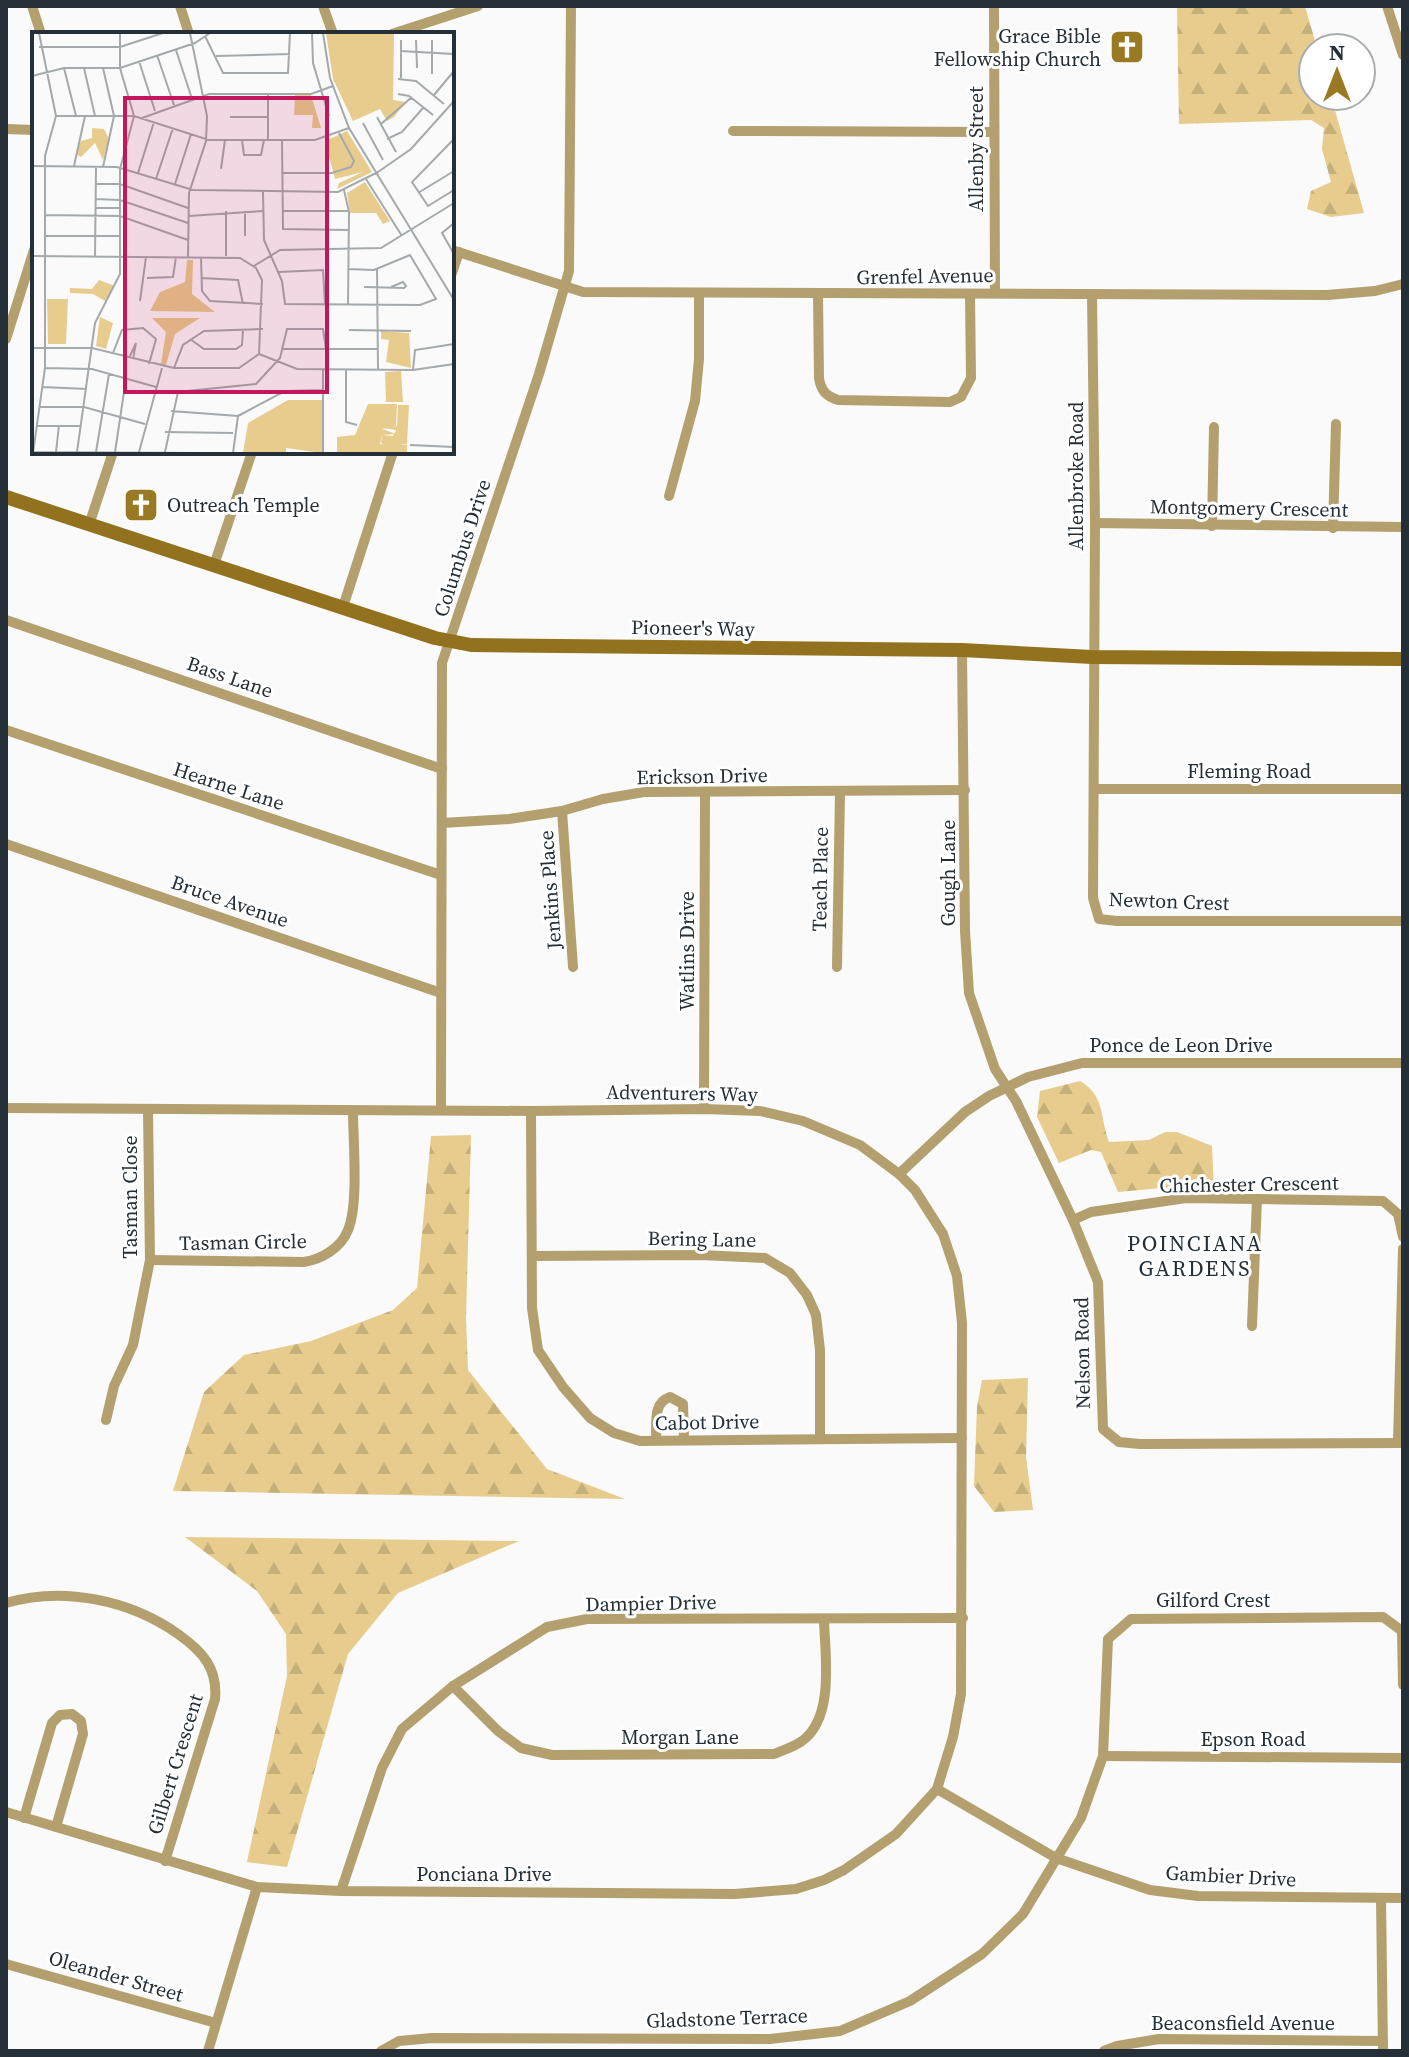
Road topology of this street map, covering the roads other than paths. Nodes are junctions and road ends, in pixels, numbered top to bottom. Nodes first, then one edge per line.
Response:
1 (32, 6) edge
2 (180, 6) edge
3 (323, 6) edge
4 (478, 6) edge
5 (571, 6) edge
6 (994, 6) edge
7 (1387, 6) edge
8 (463, 8) edge
9 (40, 32) edge
10 (188, 32) edge
11 (332, 32) edge
12 (397, 32) edge
13 (1403, 55) edge
14 (6, 129) edge
15 (32, 130) edge
16 (733, 131) dead end
17 (993, 132) junction
18 (455, 251) edge
19 (32, 256) edge
20 (1403, 284) edge
21 (565, 287) junction
22 (699, 293) junction
23 (995, 293) junction
24 (818, 295) junction
25 (970, 295) junction
26 (1092, 295) junction
27 (6, 339) edge
28 (1336, 424) dead end
29 (1214, 427) dead end
30 (112, 454) edge
31 (251, 454) edge
32 (392, 454) edge
33 (669, 496) dead end
34 (6, 497) edge
35 (1095, 523) junction
36 (89, 525) junction
37 (1212, 526) junction
38 (1403, 527) edge
39 (1333, 528) junction
40 (214, 565) junction
41 (343, 607) junction
42 (6, 620) edge
43 (450, 641) junction
44 (962, 650) junction
45 (1092, 657) junction
46 (1403, 659) edge
47 (6, 730) edge
48 (442, 769) junction
49 (1095, 789) junction
50 (1403, 789) edge
51 (965, 790) junction
52 (840, 792) junction
53 (705, 793) junction
54 (562, 811) junction
55 (442, 823) junction
56 (6, 844) edge
57 (441, 875) junction
58 (1403, 921) edge
59 (573, 967) dead end
60 (837, 967) dead end
61 (441, 993) junction
62 (1403, 1063) edge
63 (1006, 1088) junction
64 (6, 1108) edge
65 (704, 1109) junction
66 (148, 1110) junction
67 (441, 1110) junction
68 (353, 1111) junction
69 (531, 1111) junction
70 (899, 1174) junction
71 (1257, 1199) junction
72 (1073, 1220) junction
73 (1403, 1237) edge
74 (1403, 1249) edge
75 (532, 1256) junction
76 (150, 1260) junction
77 (1252, 1326) dead end
78 (106, 1420) dead end
79 (820, 1438) junction
80 (962, 1438) junction
81 (656, 1440) junction
82 (684, 1440) junction
83 (1401, 1443) edge
84 (6, 1603) edge
85 (963, 1618) junction
86 (824, 1620) junction
87 (1403, 1685) edge
88 (453, 1686) junction
89 (1103, 1756) junction
90 (1403, 1758) edge
91 (937, 1789) junction
92 (6, 1812) edge
93 (24, 1818) junction
94 (56, 1827) junction
95 (1056, 1858) junction
96 (165, 1861) junction
97 (257, 1887) junction
98 (341, 1891) junction
99 (1381, 1898) junction
100 (1403, 1898) edge
101 (6, 1964) edge
102 (216, 2023) junction
103 (1383, 2046) edge
104 (208, 2051) edge
105 (381, 2051) edge
106 (1104, 2051) edge

1 - 9 street
2 - 10 street
3 - 11 street
4 - 8 street
5 - 21 street, Columbus Drive
6 - 17 street, Allenby Street
7 - 13 street
8 - 12 street
14 - 15 street
16 - 17 street
17 - 23 street, Allenby Street
18 - 21 street, Grenfel Avenue
19 - 27 street
20 - 26 street, Grenfel Avenue
21 - 22 street, Grenfel Avenue
21 - 43 street, Columbus Drive
22 - 24 street, Grenfel Avenue
22 - 33 street
23 - 25 street, Grenfel Avenue
23 - 26 street, Grenfel Avenue
24 - 25 street, Grenfel Avenue
24 - 25 street
26 - 35 street, Allenbroke Road
28 - 39 street
29 - 37 street
30 - 36 street
31 - 40 street
32 - 41 street
34 - 36 main road, Pioneer's Way
35 - 37 street, Montgomery Crescent
35 - 45 street, Allenbroke Road
36 - 40 main road, Pioneer's Way
37 - 39 street, Montgomery Crescent
38 - 39 street, Montgomery Crescent
40 - 41 main road, Pioneer's Way
41 - 43 main road, Pioneer's Way
42 - 48 street, Bass Lane
43 - 44 main road, Pioneer's Way
43 - 48 street, Columbus Drive
44 - 45 main road, Pioneer's Way
44 - 51 street, Gough Lane
45 - 46 main road, Pioneer's Way
45 - 49 street, Newton Crest
47 - 57 street, Hearne Lane
48 - 55 street, Columbus Drive
49 - 50 street, Fleming Road
49 - 58 street, Newton Crest
51 - 52 street, Erickson Drive
51 - 63 street, Gough Lane
52 - 53 street, Erickson Drive
52 - 60 street, Teach Place
53 - 54 street, Erickson Drive
53 - 65 street, Watlins Drive
54 - 55 street, Erickson Drive
54 - 59 street, Jenkins Place
55 - 57 street, Columbus Drive
56 - 61 street, Bruce Avenue
57 - 61 street, Columbus Drive
61 - 67 street, Columbus Drive
62 - 63 street, Ponce de Leon Drive
63 - 70 street, Ponce de Leon Drive
63 - 72 street, Nelson Road
64 - 66 street, Adventurers Way
65 - 69 street, Adventurers Way
65 - 70 street, Adventurers Way
66 - 68 street, Adventurers Way
66 - 76 street, Tasman Close
67 - 68 street, Adventurers Way
67 - 69 street, Adventurers Way
68 - 76 street, Tasman Circle
69 - 75 street, Cabot Drive
70 - 80 street, Adventurers Way
71 - 72 street, Chichester Crescent
71 - 73 street, Chichester Crescent
71 - 77 street
72 - 83 street, Nelson Road
74 - 83 street
75 - 79 street, Bering Lane
75 - 81 street, Cabot Drive
76 - 78 street, Tasman Close
79 - 80 street, Cabot Drive
79 - 82 street, Cabot Drive
80 - 85 street, Adventurers Way
81 - 82 street, Cabot Drive
81 - 82 street
84 - 96 street, Gilbert Crescent
85 - 86 street, Dampier Drive
85 - 91 street, Adventurers Way
86 - 88 street, Dampier Drive
86 - 88 street, Morgan Lane
87 - 89 street, Gilford Crest
88 - 98 street, Dampier Drive
89 - 90 street, Epson Road
89 - 95 street, Gilford Crest
91 - 95 street, Gambier Drive
91 - 98 street, Ponciana Drive
92 - 93 street, Ponciana Drive
93 - 94 street, Ponciana Drive
93 - 94 street
94 - 96 street, Ponciana Drive
95 - 99 street, Gambier Drive
95 - 105 street, Gladstone Terrace
96 - 97 street, Ponciana Drive
97 - 98 street, Ponciana Drive
97 - 102 street
99 - 100 street, Gambier Drive
99 - 103 street
101 - 102 street, Oleander Street
102 - 104 street
103 - 106 street, Beaconsfield Avenue

